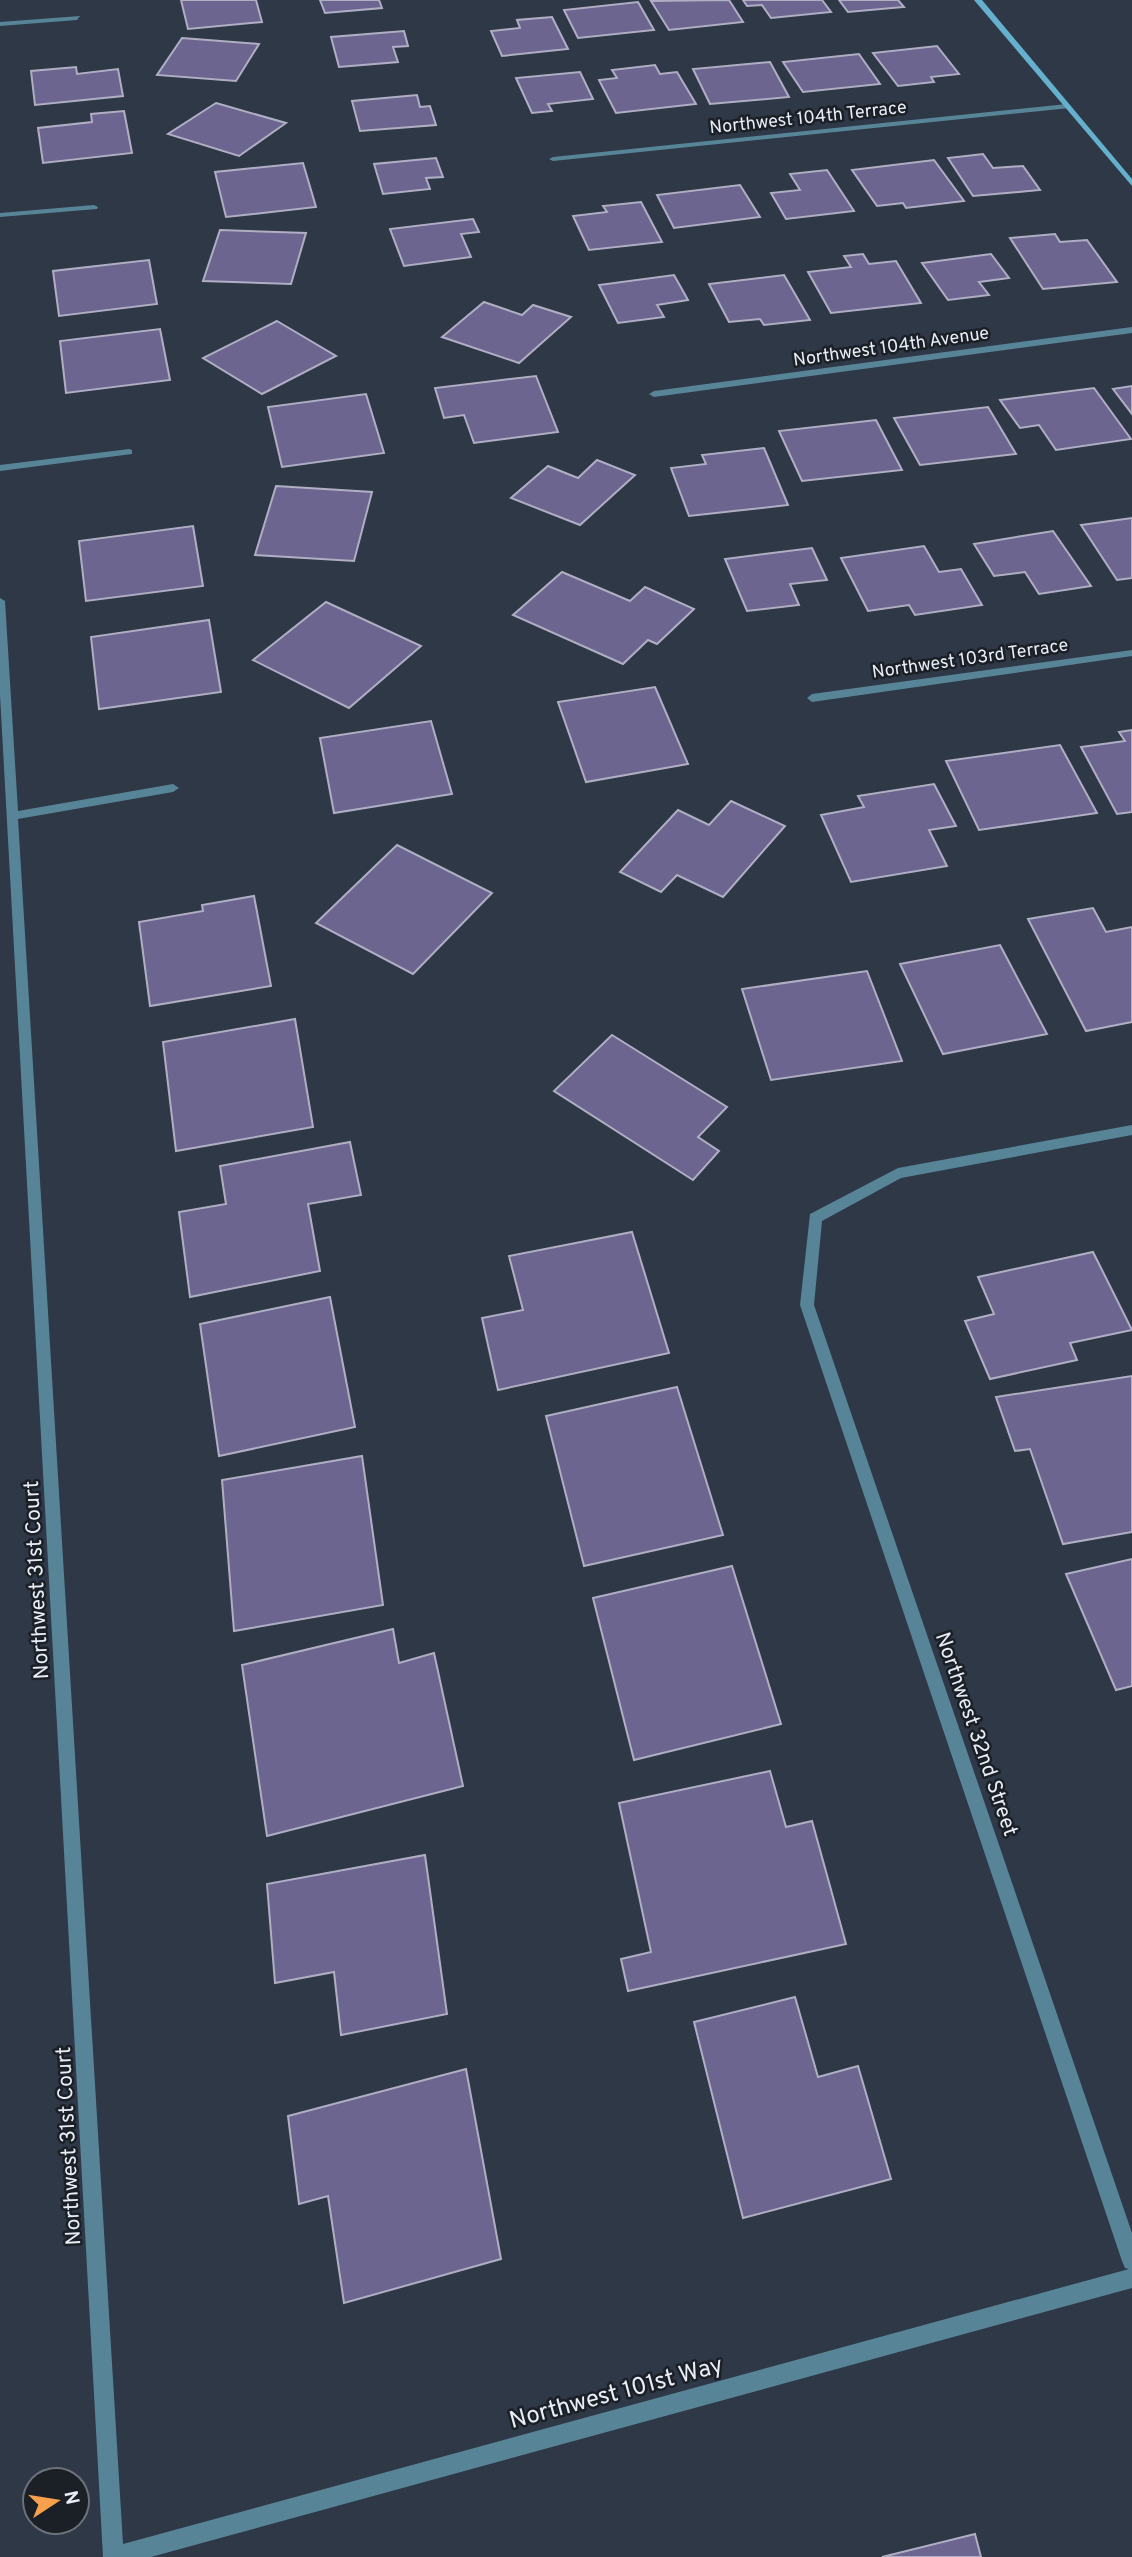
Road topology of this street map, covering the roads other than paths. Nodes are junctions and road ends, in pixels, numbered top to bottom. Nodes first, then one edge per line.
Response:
1 (978, 0) edge
2 (77, 18) dead end
3 (0, 24) edge
4 (1067, 106) junction
5 (553, 159) dead end
6 (1132, 184) edge
7 (94, 207) dead end
8 (0, 215) edge
9 (1132, 330) edge
10 (654, 394) dead end
11 (129, 452) dead end
12 (0, 468) edge
13 (0, 601) edge
14 (1132, 653) edge
15 (813, 698) dead end
16 (173, 788) dead end
17 (13, 817) junction
18 (1132, 1130) edge
19 (1132, 2261) edge
20 (1132, 2278) edge
21 (113, 2557) edge

1 - 4 street
2 - 3 street
4 - 5 street, Northwest 104th Terrace
4 - 6 street
7 - 8 street
9 - 10 street, Northwest 104th Avenue
11 - 12 street
13 - 17 street, Northwest 31st Court
14 - 15 street, Northwest 103rd Terrace
16 - 17 street
17 - 21 street, Northwest 31st Court
18 - 19 street, Northwest 32nd Street
20 - 21 street, Northwest 101st Way

